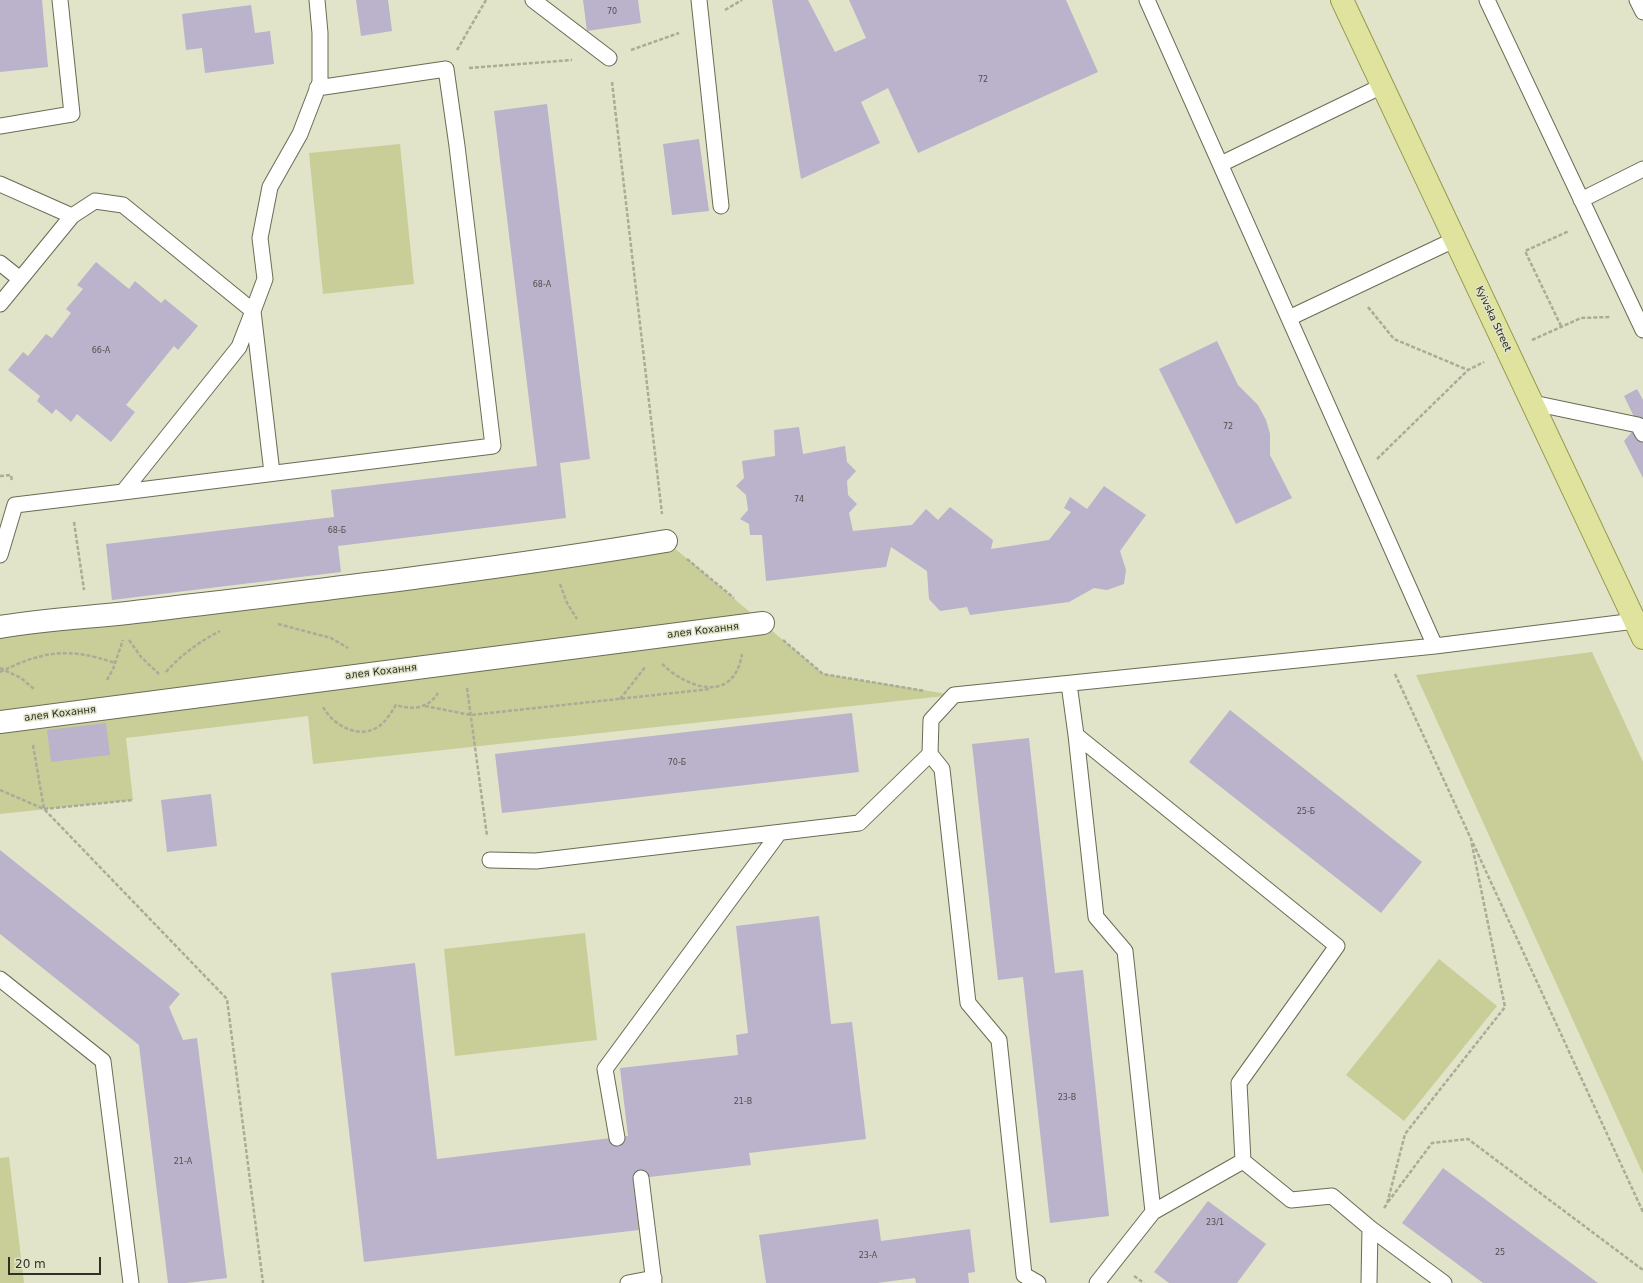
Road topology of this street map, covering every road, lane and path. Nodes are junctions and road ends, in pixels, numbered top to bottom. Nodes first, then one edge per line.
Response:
1 (60, 0) edge
2 (317, 0) edge
3 (486, 0) edge
4 (533, 0) edge
5 (699, 0) edge
6 (1148, 0) edge
7 (1342, 0) edge
8 (1487, 0) edge
9 (1637, 0) edge
10 (1643, 12) edge
11 (609, 58) joint
12 (446, 69) junction
13 (1382, 86) junction
14 (317, 88) junction
15 (0, 126) edge
16 (1221, 164) junction
17 (1643, 169) edge
18 (0, 184) edge
19 (1581, 200) junction
20 (721, 206) dead end
21 (72, 216) junction
22 (1592, 221) junction
23 (1456, 239) junction
24 (0, 263) edge
25 (20, 279) junction
26 (1353, 288) junction
27 (0, 304) edge
28 (253, 311) junction
29 (1636, 315) junction
30 (1289, 318) junction
31 (1561, 326) junction
32 (1643, 330) edge
33 (1508, 351) junction
34 (1468, 370) junction
35 (1533, 403) junction
36 (1643, 434) edge
37 (272, 473) junction
38 (1360, 476) junction
39 (122, 492) junction
40 (70, 498) junction
41 (666, 541) junction
42 (0, 555) edge
43 (124, 614) junction
44 (88, 618) junction
45 (763, 623) junction
46 (273, 624) dead end
47 (0, 626) edge
48 (1639, 629) edge
49 (223, 630) dead end
50 (1435, 646) junction
51 (1384, 652) junction
52 (115, 663) junction
53 (454, 663) junction
54 (648, 664) dead end
55 (0, 672) edge
56 (376, 673) junction
57 (163, 676) dead end
58 (320, 680) junction
59 (105, 682) dead end
60 (1069, 684) junction
61 (715, 688) dead end
62 (954, 696) junction
63 (620, 699) junction
64 (424, 706) junction
65 (470, 715) junction
66 (28, 718) junction
67 (0, 722) edge
68 (1076, 735) junction
69 (930, 754) junction
70 (0, 790) edge
71 (133, 800) dead end
72 (44, 809) junction
73 (778, 833) junction
74 (1470, 835) junction
75 (490, 860) joint
76 (0, 979) edge
77 (617, 1138) dead end
78 (1243, 1161) junction
79 (641, 1178) dead end
80 (1387, 1204) junction
81 (1153, 1212) junction
82 (1643, 1212) edge
83 (1370, 1228) junction
84 (1643, 1270) edge
85 (654, 1281) edge
86 (131, 1283) edge
87 (263, 1283) edge
88 (628, 1283) edge
89 (1038, 1283) edge
90 (1097, 1283) edge
91 (1369, 1283) edge
92 (1444, 1283) edge

1 - 15 lane
2 - 14 lane
3 - 12 path
4 - 11 lane
5 - 20 lane
6 - 16 lane
7 - 13 main road, Kyivska Street
8 - 19 lane
9 - 10 lane
11 - 41 path
12 - 14 lane
12 - 37 lane
13 - 16 lane
13 - 23 main road, Kyivska Street
14 - 28 lane
16 - 30 lane
17 - 19 lane
18 - 21 lane
19 - 22 lane
21 - 25 lane
21 - 28 lane
22 - 29 lane
22 - 31 path
23 - 26 lane
23 - 33 main road, Kyivska Street
24 - 25 lane
25 - 27 lane
26 - 30 lane
26 - 34 path
28 - 37 lane
28 - 39 lane
29 - 31 path
29 - 32 lane
30 - 38 lane
31 - 33 path
33 - 34 path
33 - 35 main road, Kyivska Street
34 - 38 path
35 - 36 lane
35 - 48 main road, Kyivska Street
37 - 39 lane
38 - 50 lane
39 - 40 lane
40 - 42 lane
40 - 44 path
41 - 43 street
41 - 45 path
43 - 44 street
43 - 52 path
44 - 47 street
45 - 53 street, алея Кохання
45 - 62 path
46 - 56 path
48 - 50 lane
49 - 57 path
50 - 51 lane
51 - 60 lane
51 - 74 path
52 - 55 path
52 - 59 path
53 - 56 street, алея Кохання
53 - 64 path
53 - 65 path
54 - 63 path
56 - 58 street, алея Кохання
58 - 64 path
58 - 66 street, алея Кохання
60 - 62 lane
60 - 68 lane
61 - 63 path
62 - 69 lane
63 - 65 path
64 - 65 path
65 - 75 path
66 - 67 street, алея Кохання
66 - 72 path
68 - 78 lane
68 - 81 lane
69 - 73 lane
69 - 89 lane
70 - 72 path
71 - 72 path
72 - 87 path
73 - 75 lane
73 - 77 lane
74 - 80 path
74 - 82 path
76 - 86 lane
78 - 81 lane
78 - 83 lane
79 - 85 lane
80 - 83 path
80 - 84 path
81 - 90 lane
83 - 91 lane
83 - 92 lane
85 - 88 lane

